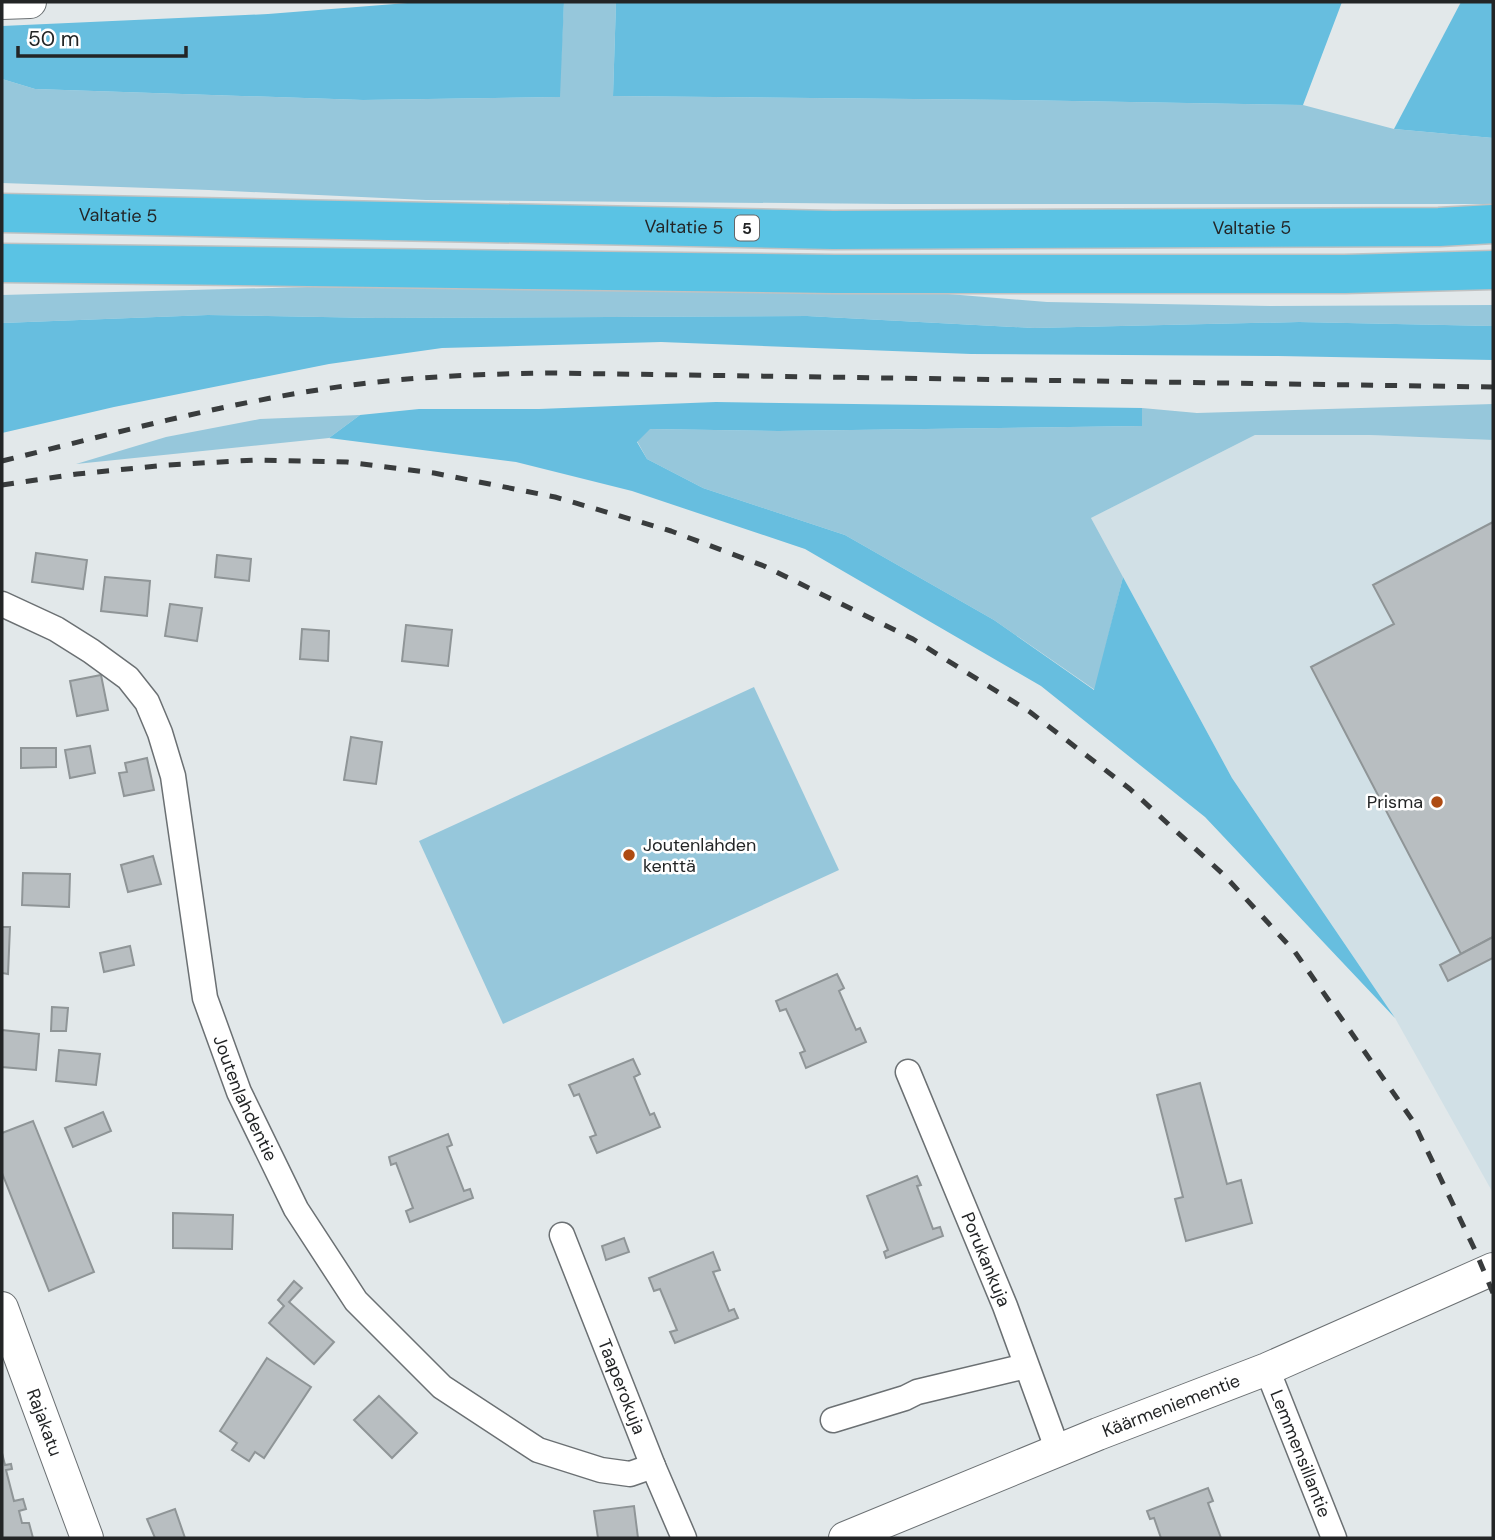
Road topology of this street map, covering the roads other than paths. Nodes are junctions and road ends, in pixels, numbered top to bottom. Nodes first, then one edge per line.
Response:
1 (30, 2) edge
2 (2, 4) edge
3 (2, 213) edge
4 (1493, 224) edge
5 (2, 263) edge
6 (1493, 270) edge
7 (2, 604) edge
8 (908, 1072) dead end
9 (562, 1235) dead end
10 (1493, 1269) edge
11 (2, 1308) edge
12 (1026, 1366) junction
13 (1267, 1369) junction
14 (833, 1420) dead end
15 (1058, 1451) junction
16 (653, 1466) junction
17 (87, 1538) edge
18 (684, 1538) edge
19 (845, 1538) edge
20 (1334, 1538) edge

1 - 2 street
3 - 4 highway, Valtatie 5 / 5
5 - 6 highway
7 - 16 street, Joutenlahdentie
8 - 12 street, Porukankuja
9 - 16 street, Taaperokuja
10 - 13 street, Käärmeniementie
11 - 17 street, Rajakatu
12 - 14 street
12 - 15 street, Porukankuja
13 - 15 street, Käärmeniementie
13 - 20 street, Lemmensillantie
15 - 19 street, Käärmeniementie
16 - 18 street, Taaperokuja

